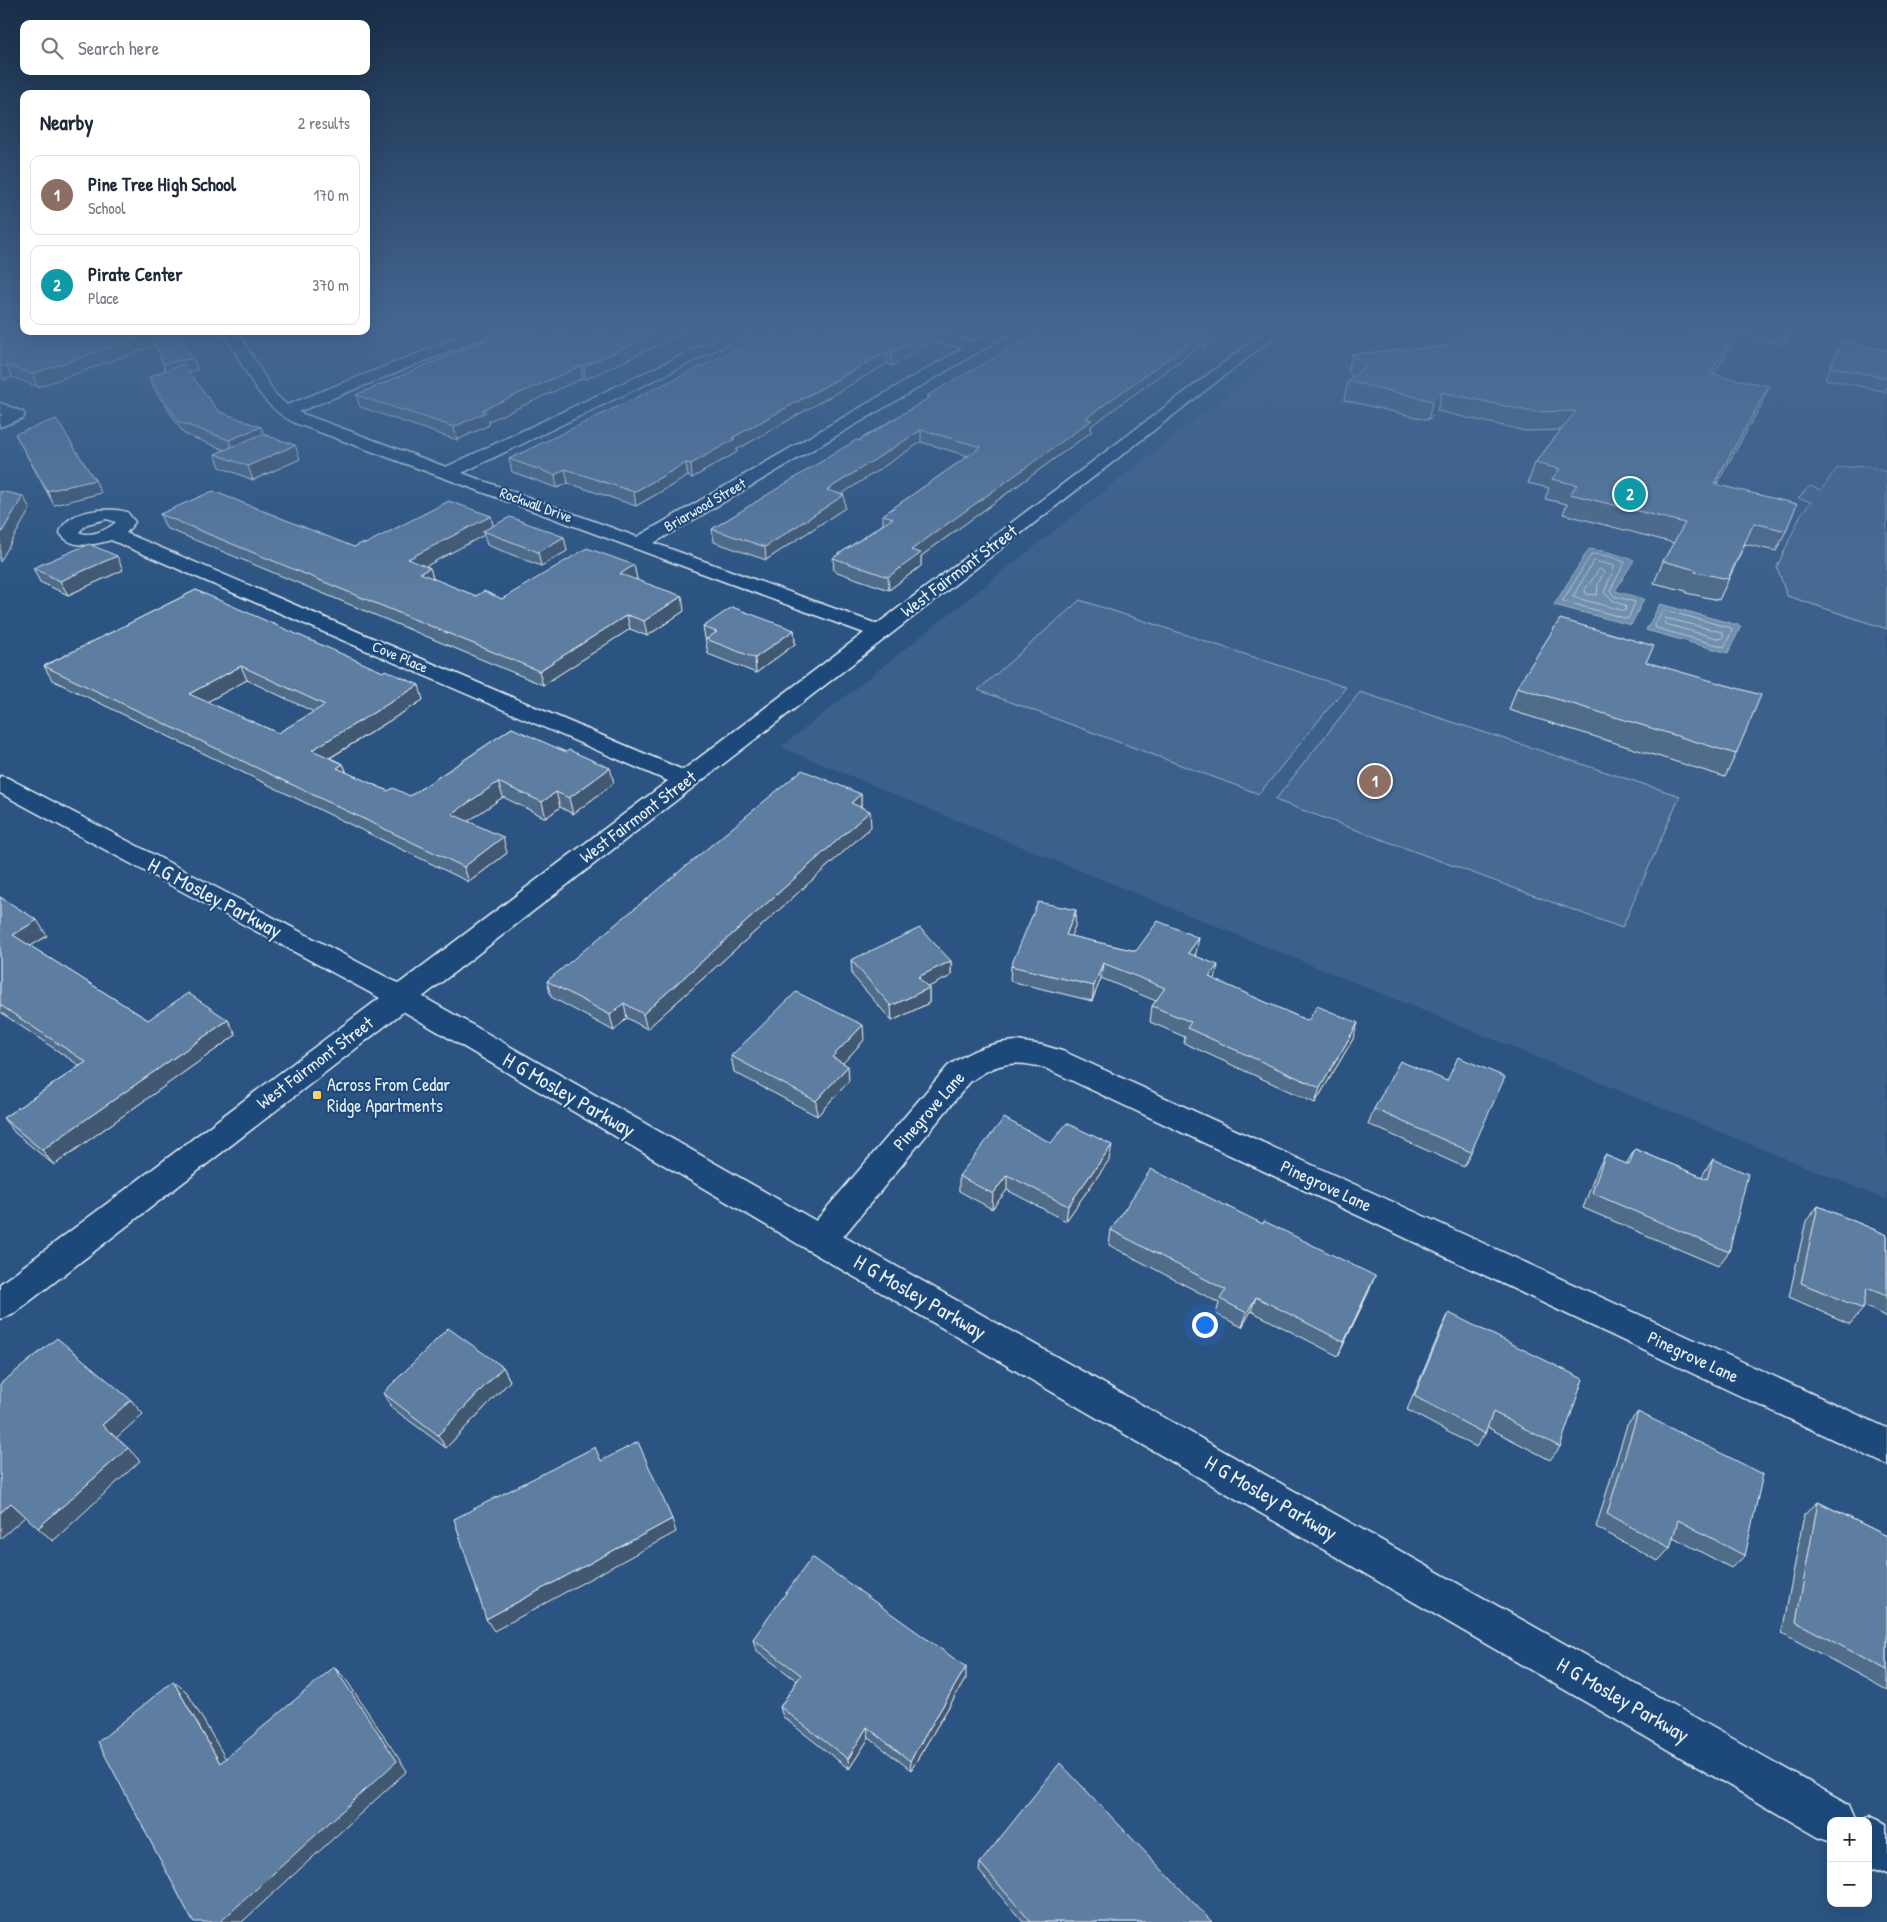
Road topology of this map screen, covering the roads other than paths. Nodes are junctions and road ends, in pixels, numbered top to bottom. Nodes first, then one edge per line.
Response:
1 (303, 421) edge
2 (557, 421) edge
3 (849, 421) edge
4 (1157, 421) edge
5 (448, 473) junction
6 (113, 534) dead end
7 (640, 543) junction
8 (880, 632) junction
9 (687, 780) junction
10 (0, 783) edge
11 (401, 997) junction
12 (820, 1240) junction
13 (0, 1304) edge
14 (1887, 1447) edge
15 (1827, 1817) edge
16 (1872, 1842) edge
17 (1887, 1851) edge

1 - 5 street, Rockwall Drive
2 - 5 street
3 - 7 street, Briarwood Street
4 - 8 street, West Fairmont Street
5 - 7 street, Rockwall Drive
6 - 9 street, Cove Place
7 - 8 street, Rockwall Drive
8 - 9 street, West Fairmont Street
9 - 11 street, West Fairmont Street
10 - 11 street, H G Mosley Parkway
11 - 12 street, H G Mosley Parkway
11 - 13 street, West Fairmont Street
12 - 14 street, Pinegrove Lane
12 - 15 street, H G Mosley Parkway
16 - 17 street

